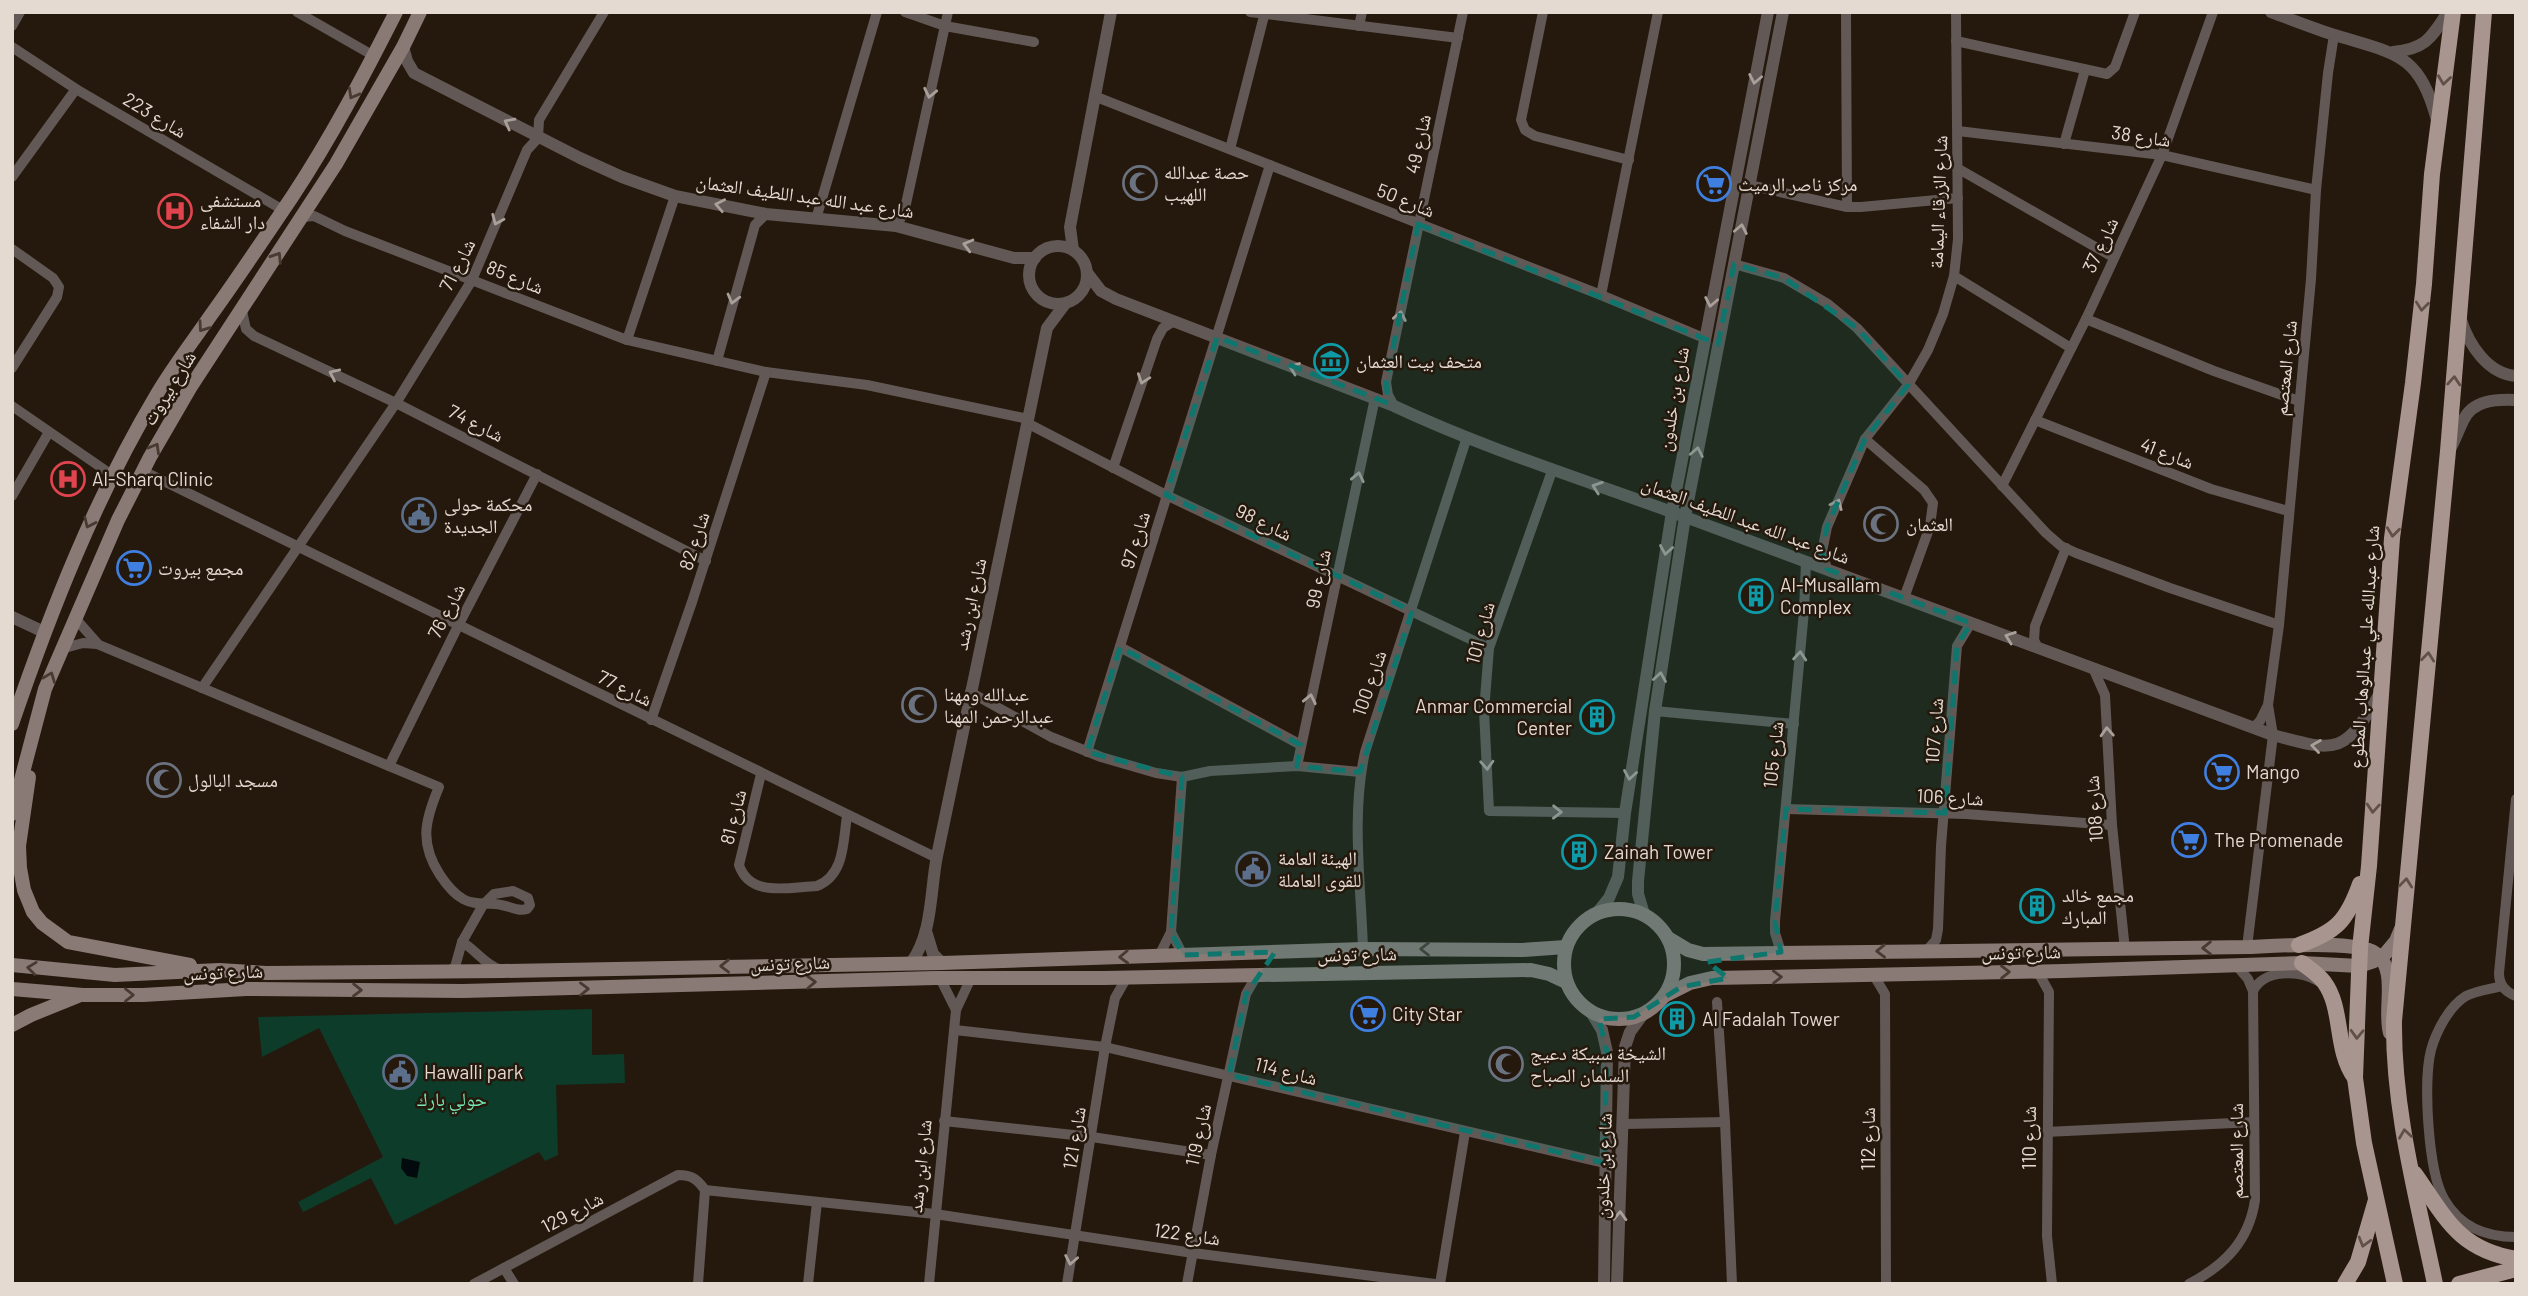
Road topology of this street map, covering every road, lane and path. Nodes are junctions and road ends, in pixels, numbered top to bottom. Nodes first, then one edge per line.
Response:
1 (20, 12) edge
2 (297, 12) edge
3 (396, 12) edge
4 (420, 12) edge
5 (604, 12) edge
6 (877, 12) edge
7 (905, 12) edge
8 (947, 12) edge
9 (1111, 12) edge
10 (1250, 12) edge
11 (1362, 12) edge
12 (1464, 12) edge
13 (1543, 12) edge
14 (1658, 12) edge
15 (1768, 12) edge
16 (1783, 12) edge
17 (1846, 12) edge
18 (1956, 12) edge
19 (2135, 12) edge
20 (2213, 12) edge
21 (2271, 12) edge
22 (2451, 12) edge
23 (2484, 12) edge
24 (1264, 13) edge
25 (12, 26) edge
26 (945, 26) junction
27 (1359, 26) junction
28 (2334, 35) junction
29 (1458, 38) junction
30 (1956, 41) junction
31 (1034, 42) dead end
32 (12, 47) edge
33 (403, 47) junction
34 (2393, 52) junction
35 (374, 56) junction
36 (2085, 70) junction
37 (76, 89) junction
38 (1094, 96) junction
39 (2438, 124) junction
40 (334, 129) junction
41 (1958, 131) junction
42 (351, 136) junction
43 (538, 138) junction
44 (2064, 144) junction
45 (1230, 149) junction
46 (319, 153) junction
47 (2162, 155) junction
48 (1629, 160) junction
49 (336, 164) junction
50 (1270, 165) junction
51 (1957, 168) junction
52 (12, 177) edge
53 (1749, 185) junction
54 (2316, 190) junction
55 (675, 196) junction
56 (1958, 198) junction
57 (1847, 207) junction
58 (282, 211) junction
59 (766, 214) junction
60 (816, 219) junction
61 (301, 220) junction
62 (1418, 225) junction
63 (896, 226) junction
64 (1070, 227) junction
65 (1059, 246) junction
66 (12, 249) edge
67 (1073, 250) junction
68 (2113, 257) junction
69 (1035, 258) junction
70 (1734, 264) junction
71 (1088, 274) junction
72 (1954, 276) junction
73 (472, 279) junction
74 (1601, 295) junction
75 (1040, 299) junction
76 (1065, 304) junction
77 (242, 311) junction
78 (2459, 315) junction
79 (2086, 319) junction
80 (1174, 321) junction
81 (1047, 328) junction
82 (1217, 337) junction
83 (1704, 338) junction
84 (627, 340) junction
85 (2071, 348) junction
86 (717, 361) junction
87 (12, 368) edge
88 (766, 372) junction
89 (2515, 376) edge
90 (1908, 385) junction
91 (1375, 398) junction
92 (2515, 400) edge
93 (2299, 401) junction
94 (396, 403) junction
95 (12, 406) edge
96 (1394, 406) junction
97 (2035, 420) junction
98 (1028, 421) junction
99 (49, 432) junction
100 (1467, 437) junction
101 (1866, 439) junction
102 (2448, 451) junction
103 (1113, 468) junction
104 (143, 471) junction
105 (1552, 471) junction
106 (537, 474) junction
107 (112, 475) junction
108 (2002, 485) junction
109 (1166, 495) junction
110 (12, 496) edge
111 (2288, 511) junction
112 (1672, 512) junction
113 (1685, 517) junction
114 (299, 546) junction
115 (2066, 548) junction
116 (705, 561) junction
117 (1806, 562) junction
118 (1827, 569) junction
119 (1336, 576) junction
120 (1904, 598) junction
121 (1412, 611) junction
122 (12, 617) edge
123 (75, 618) junction
124 (1971, 623) junction
125 (2279, 625) junction
126 (458, 626) junction
127 (44, 632) junction
128 (97, 643) junction
129 (1120, 647) junction
130 (1489, 648) junction
131 (2038, 648) junction
132 (61, 649) junction
133 (2093, 668) junction
134 (202, 688) junction
135 (2381, 691) junction
136 (970, 692) junction
137 (2268, 705) junction
138 (1655, 711) junction
139 (38, 718) junction
140 (651, 720) junction
141 (12, 724) edge
142 (1794, 724) junction
143 (2253, 728) junction
144 (2273, 735) junction
145 (1301, 745) junction
146 (1087, 752) junction
147 (389, 766) junction
148 (1297, 766) junction
149 (1360, 772) junction
150 (761, 774) junction
151 (1182, 777) junction
152 (2516, 799) edge
153 (1786, 809) junction
154 (1625, 813) junction
155 (12, 814) edge
156 (1945, 814) junction
157 (847, 816) junction
158 (2112, 825) junction
159 (937, 858) junction
160 (2368, 866) junction
161 (1597, 913) junction
162 (1644, 915) junction
163 (2402, 927) junction
164 (1938, 929) junction
165 (926, 931) junction
166 (1171, 932) junction
167 (1668, 938) junction
168 (462, 942) junction
169 (2300, 945) junction
170 (1566, 947) junction
171 (2247, 947) junction
172 (2360, 948) junction
173 (1363, 949) junction
174 (1467, 949) junction
175 (2131, 949) junction
176 (1927, 950) junction
177 (1781, 951) junction
178 (1956, 951) junction
179 (1743, 953) junction
180 (1184, 955) junction
181 (1159, 956) junction
182 (2380, 957) junction
183 (942, 962) junction
184 (911, 963) junction
185 (2302, 963) junction
186 (12, 965) edge
187 (2235, 965) junction
188 (2359, 966) junction
189 (219, 970) junction
190 (450, 970) junction
191 (2106, 970) junction
192 (326, 971) junction
193 (503, 971) junction
194 (2064, 971) junction
195 (1461, 972) junction
196 (2038, 972) junction
197 (1872, 974) junction
198 (1901, 974) junction
199 (1236, 975) junction
200 (1257, 975) junction
201 (1127, 977) junction
202 (940, 978) junction
203 (971, 978) junction
204 (1104, 978) junction
205 (1728, 978) junction
206 (1566, 982) junction
207 (2502, 986) junction
208 (12, 989) edge
209 (322, 990) junction
210 (2253, 991) junction
211 (2049, 992) junction
212 (2330, 992) junction
213 (1246, 994) junction
214 (1885, 994) junction
215 (83, 995) junction
216 (1664, 996) junction
217 (2515, 996) edge
218 (1115, 998) junction
219 (1717, 1002) dead end
220 (956, 1010) junction
221 (1591, 1012) junction
222 (1644, 1013) junction
223 (12, 1025) edge
224 (956, 1030) junction
225 (2394, 1042) junction
226 (1105, 1047) junction
227 (1229, 1075) junction
228 (2355, 1078) junction
229 (944, 1121) junction
230 (1725, 1122) junction
231 (2254, 1122) junction
232 (1624, 1124) junction
233 (1465, 1132) junction
234 (2046, 1132) junction
235 (1092, 1137) junction
236 (1211, 1155) junction
237 (1604, 1163) junction
238 (2409, 1166) junction
239 (705, 1190) junction
240 (2376, 1197) junction
241 (817, 1202) junction
242 (935, 1214) junction
243 (1076, 1236) junction
244 (2516, 1237) edge
245 (1193, 1252) junction
246 (2516, 1258) edge
247 (504, 1268) junction
248 (2516, 1269) edge
249 (474, 1284) edge
250 (514, 1284) edge
251 (698, 1284) edge
252 (808, 1284) edge
253 (929, 1284) edge
254 (1067, 1284) edge
255 (1187, 1284) edge
256 (1437, 1284) edge
257 (1604, 1284) edge
258 (1618, 1284) edge
259 (1732, 1284) edge
260 (1886, 1284) edge
261 (2052, 1284) edge
262 (2189, 1284) edge
263 (2345, 1284) edge
264 (2395, 1284) edge
265 (2435, 1284) edge
266 (2459, 1284) edge

1 - 25 street
2 - 35 street
3 - 35 main road, شارع بيروت
4 - 33 main road, شارع بيروت
5 - 43 street, شارع 71
6 - 60 street
7 - 26 street
8 - 26 street
9 - 38 street
10 - 24 street
11 - 27 street
12 - 29 street, شارع 49
13 - 48 street
14 - 48 street
15 -> 83 street, شارع بن خلدون
16 - 53 street, شارع بن خلدون
17 - 57 street
18 - 30 street, شارع الزرقاء اليمامة
19 - 36 street
20 - 47 street, شارع 37
21 - 28 street
22 - 34 street
22 -> 39 main road, شارع عبدالله علي عبدالوهاب المطوع
23 - 78 main road
24 - 27 street
24 - 45 street
26 - 31 street
26 -> 63 street
27 - 29 street
28 - 34 street
28 - 54 street, شارع المعتصم
29 - 62 street, شارع 49
30 - 36 street
30 - 41 street, شارع الزرقاء اليمامة
32 - 37 street, شارع 223
33 - 42 main road, شارع بيروت
43 -> 33 street, شارع عبد الله عبد اللطيف العثمان
34 - 39 street
35 -> 40 main road, شارع بيروت
36 - 44 street
37 - 52 street
37 - 58 street, شارع 223
38 - 45 street, شارع 50
38 - 64 street
39 -> 135 main road, شارع عبدالله علي عبدالوهاب المطوع
40 - 42 main road
40 - 46 main road, شارع بيروت
41 - 44 street, شارع 38
41 - 51 street, شارع الزرقاء اليمامة
42 - 49 main road, شارع بيروت
43 - 55 street, شارع عبد الله عبد اللطيف العثمان
43 -> 73 street, شارع 71
44 - 47 street, شارع 38
45 - 50 street, شارع 50
46 - 49 main road
46 - 58 main road, شارع بيروت
47 - 54 street, شارع 38
47 - 68 street, شارع 37
48 - 74 street
49 - 61 main road, شارع بيروت
50 - 62 street, شارع 50
50 - 82 street, شارع 97
51 - 56 street, شارع الزرقاء اليمامة
51 - 68 street
53 - 57 street
70 -> 53 street, شارع بن خلدون
54 - 93 street, شارع المعتصم
59 -> 55 street, شارع عبد الله عبد اللطيف العثمان
55 - 84 street
56 - 57 street
56 - 72 street, شارع الزرقاء اليمامة
58 - 61 main road
58 -> 107 main road, شارع بيروت
59 - 60 street, شارع عبد الله عبد اللطيف العثمان
59 -> 86 street
60 - 63 street, شارع عبد الله عبد اللطيف العثمان
61 - 73 street, شارع 85
77 -> 61 main road, شارع بيروت
62 - 74 street, شارع 50
96 -> 62 street, شارع 49
69 -> 63 street, شارع عبد الله عبد اللطيف العثمان
64 - 65 street
64 - 67 street
65 - 67 street
65 - 69 street
66 - 87 street
67 - 71 street
68 - 79 street, شارع 37
69 - 75 street
70 - 90 street
113 -> 70 street, شارع بن خلدون
71 - 76 street
71 - 80 street, شارع عبد الله عبد اللطيف العثمان
72 - 85 street
72 - 90 street, شارع الزرقاء اليمامة
73 - 84 street, شارع 85
73 - 94 street, شارع 71
74 - 83 street, شارع 50
75 - 76 street
75 - 81 street, شارع ابن رشد
76 - 81 street, شارع ابن رشد
94 -> 77 street, شارع 74
104 -> 77 main road, شارع بيروت
78 - 89 street
102 -> 78 main road
79 - 85 street, شارع 37
79 - 93 street
80 - 82 street, شارع عبد الله عبد اللطيف العثمان
80 -> 103 street
81 - 98 street, شارع ابن رشد
91 -> 82 street, شارع عبد الله عبد اللطيف العثمان
82 - 109 street, شارع 97
83 - 112 street, شارع بن خلدون
84 - 86 street, شارع 85
85 - 97 street, شارع 37
86 - 88 street, شارع 85
88 - 98 street, شارع 85
88 - 116 street, شارع 82
89 - 92 street
90 - 101 street, شارع الزرقاء اليمامة
90 - 108 street
91 - 96 street, شارع عبد الله عبد اللطيف العثمان
119 -> 91 street, شارع 99
92 - 102 street
93 - 111 street, شارع المعتصم
94 - 106 street, شارع 74
94 - 114 street
95 - 99 street
96 - 100 street, شارع عبد الله عبد اللطيف العثمان
97 - 108 street, شارع 37
97 - 111 street, شارع 41
98 - 103 street, شارع 98
98 - 136 street, شارع ابن رشد
99 - 107 street
99 - 110 street
100 - 105 street, شارع عبد الله عبد اللطيف العثمان
100 - 121 street, شارع 100
118 -> 101 street, شارع الزرقاء اليمامة
101 - 120 street
163 -> 102 main road
103 - 109 street, شارع 98
104 - 114 street, شارع 77
104 - 123 main road, شارع بيروت
112 -> 105 street, شارع عبد الله عبد اللطيف العثمان
105 - 130 street, شارع 101
106 - 116 street, شارع 74
106 - 126 street, شارع 76
107 -> 127 main road, شارع بيروت
108 - 115 street
109 - 119 street, شارع 98
109 - 129 street, شارع 97
111 - 125 street, شارع المعتصم
112 - 113 street, شارع عبد الله عبد اللطيف العثمان
112 -> 154 street, شارع بن خلدون
113 - 117 street, شارع عبد الله عبد اللطيف العثمان
138 -> 113 street, شارع بن خلدون
114 - 126 street, شارع 77
114 - 134 street
115 - 125 street
115 - 131 street
116 - 140 street, شارع 82
117 - 118 street, شارع عبد الله عبد اللطيف العثمان
142 -> 117 street, شارع 105
118 - 120 street, شارع عبد الله عبد اللطيف العثمان
119 - 121 street, شارع 98
145 -> 119 street, شارع 99
120 - 124 street, شارع عبد الله عبد اللطيف العثمان
121 - 130 street, شارع 98
121 - 149 street, شارع 100
122 - 127 street
123 - 128 street
123 - 132 main road, شارع بيروت
131 -> 124 street, شارع عبد الله عبد اللطيف العثمان
124 - 156 street, شارع 107
125 - 137 street, شارع المعتصم
126 - 140 street, شارع 77
126 - 147 street, شارع 76
127 - 141 main road, شارع بيروت
128 - 132 street
128 - 134 street
129 - 145 street
129 - 146 street, شارع 97
130 -> 154 street, شارع 101
131 - 133 street, شارع عبد الله عبد اللطيف العثمان
139 -> 132 main road, شارع بيروت
133 - 143 street, شارع عبد الله عبد اللطيف العثمان
158 -> 133 street, شارع 108
134 - 147 street
135 -> 144 street, شارع عبد الله عبد اللطيف العثمان
135 -> 160 main road, شارع عبدالله علي عبدالوهاب المطوع
136 - 146 street
136 - 159 street, شارع ابن رشد
137 - 143 street, شارع المعتصم
137 - 144 street, شارع المعتصم
138 - 142 street
138 - 162 street, شارع بن خلدون
139 - 155 main road, شارع بيروت
139 - 189 main road
140 - 150 street, شارع 77
142 - 153 street, شارع 105
143 - 144 street, شارع عبد الله عبد اللطيف العثمان
144 - 171 street, شارع المعتصم
145 - 148 street, شارع 99
146 - 151 street
147 - 168 street
148 - 149 street
148 - 151 street
149 - 173 street, شارع 100
150 - 157 street, شارع 77
150 - 157 street, شارع 81
151 - 166 street
152 - 207 street
153 - 156 street, شارع 106
153 - 177 street, شارع 105
154 - 161 street, شارع بن خلدون
156 - 158 street, شارع 106
156 - 164 street, شارع 107
157 - 159 street, شارع 77
158 - 175 street, شارع 108
159 - 165 street, شارع ابن رشد
160 - 169 main road
160 - 172 main road, شارع عبدالله علي عبدالوهاب المطوع
161 - 162 main road
161 - 170 main road
162 - 167 main road
163 - 182 main road, شارع تونس
163 - 225 main road
164 - 176 street, شارع 107
164 - 178 street
165 - 183 street
165 - 184 street, شارع ابن رشد
166 - 180 street
166 - 181 street
167 - 179 main road, شارع تونس
167 - 216 main road
168 - 190 street
168 - 193 street
169 - 171 main road, شارع تونس
169 - 172 main road, شارع تونس
170 - 174 main road, شارع تونس
170 - 206 main road
171 -> 175 main road, شارع تونس
172 - 182 main road, شارع تونس
172 - 188 main road, شارع عبدالله علي عبدالوهاب المطوع
174 -> 173 main road, شارع تونس
173 - 180 main road, شارع تونس
174 - 195 main road
175 - 178 main road, شارع تونس
175 - 191 main road
176 -> 177 main road, شارع تونس
176 - 178 main road, شارع تونس
177 - 179 main road, شارع تونس
179 - 205 main road
180 - 181 main road, شارع تونس
181 -> 183 main road, شارع تونس
182 - 188 main road, شارع تونس
182 - 225 main road
183 - 184 main road, شارع تونس
184 -> 193 main road, شارع تونس
185 - 187 main road, شارع تونس
185 - 188 main road, شارع تونس
185 - 212 main road
189 -> 186 main road, شارع تونس
187 - 191 main road, شارع تونس
187 - 210 street
188 -> 228 main road, شارع عبدالله علي عبدالوهاب المطوع
189 - 192 main road, شارع تونس
190 - 192 main road, شارع تونس
190 - 193 main road, شارع تونس
191 - 194 main road, شارع تونس
192 - 209 main road
194 - 196 main road, شارع تونس
194 - 211 street
195 - 200 main road, شارع تونس
195 - 206 main road, شارع تونس
198 -> 196 main road, شارع تونس
196 - 211 street
197 - 198 main road, شارع تونس
205 -> 197 main road, شارع تونس
197 - 214 street
198 - 214 street
199 - 200 main road, شارع تونس
199 - 201 main road, شارع تونس
199 - 213 street
200 - 213 street, شارع 119
201 - 204 main road, شارع تونس
201 - 218 street, شارع 121
202 - 203 main road, شارع تونس
209 -> 202 main road, شارع تونس
202 - 220 street, شارع ابن رشد
203 - 204 main road, شارع تونس
203 - 220 street, شارع ابن رشد
204 - 218 street
205 - 216 main road, شارع تونس
206 - 221 main road
207 - 217 street
207 - 244 street
208 - 215 main road, شارع تونس
215 -> 209 main road, شارع تونس
210 - 212 street
210 - 231 street, شارع المعتصم
211 - 234 street, شارع 110
212 - 228 main road
213 - 227 street, شارع 119
214 - 260 street, شارع 112
215 - 223 main road
216 - 222 main road
218 - 226 street, شارع 121
219 - 230 street
220 - 224 street, شارع ابن رشد
221 - 222 main road
221 - 237 street, شارع بن خلدون
222 - 232 street, شارع بن خلدون
224 - 226 street, شارع 114
224 - 229 street, شارع ابن رشد
238 -> 225 main road
226 - 227 street, شارع 114
226 - 235 street, شارع 121
227 - 233 street, شارع 114
227 - 236 street, شارع 119
228 - 240 main road, شارع عبدالله علي عبدالوهاب المطوع
229 - 235 street
229 - 242 street, شارع ابن رشد
230 - 232 street
230 - 259 street
231 - 234 street
231 - 262 street, شارع المعتصم
258 -> 232 street, شارع بن خلدون
233 - 237 street, شارع 114
233 - 256 street
234 - 261 street, شارع 110
235 - 236 street
235 - 243 street, شارع 121
236 - 245 street, شارع 119
237 - 257 street, شارع بن خلدون
238 - 246 main road
238 - 265 main road
239 - 241 street, شارع 122
239 - 247 street, شارع 129
239 - 251 street
240 -> 263 main road
240 - 264 main road, شارع عبدالله علي عبدالوهاب المطوع
241 - 242 street, شارع 122
241 - 252 street
242 - 243 street, شارع 122
242 - 253 street, شارع ابن رشد
243 - 245 street, شارع 122
243 -> 254 street, شارع 121
245 - 255 street, شارع 119
245 - 256 street, شارع 122
247 - 249 street, شارع 129
247 - 250 street
248 - 266 main road

